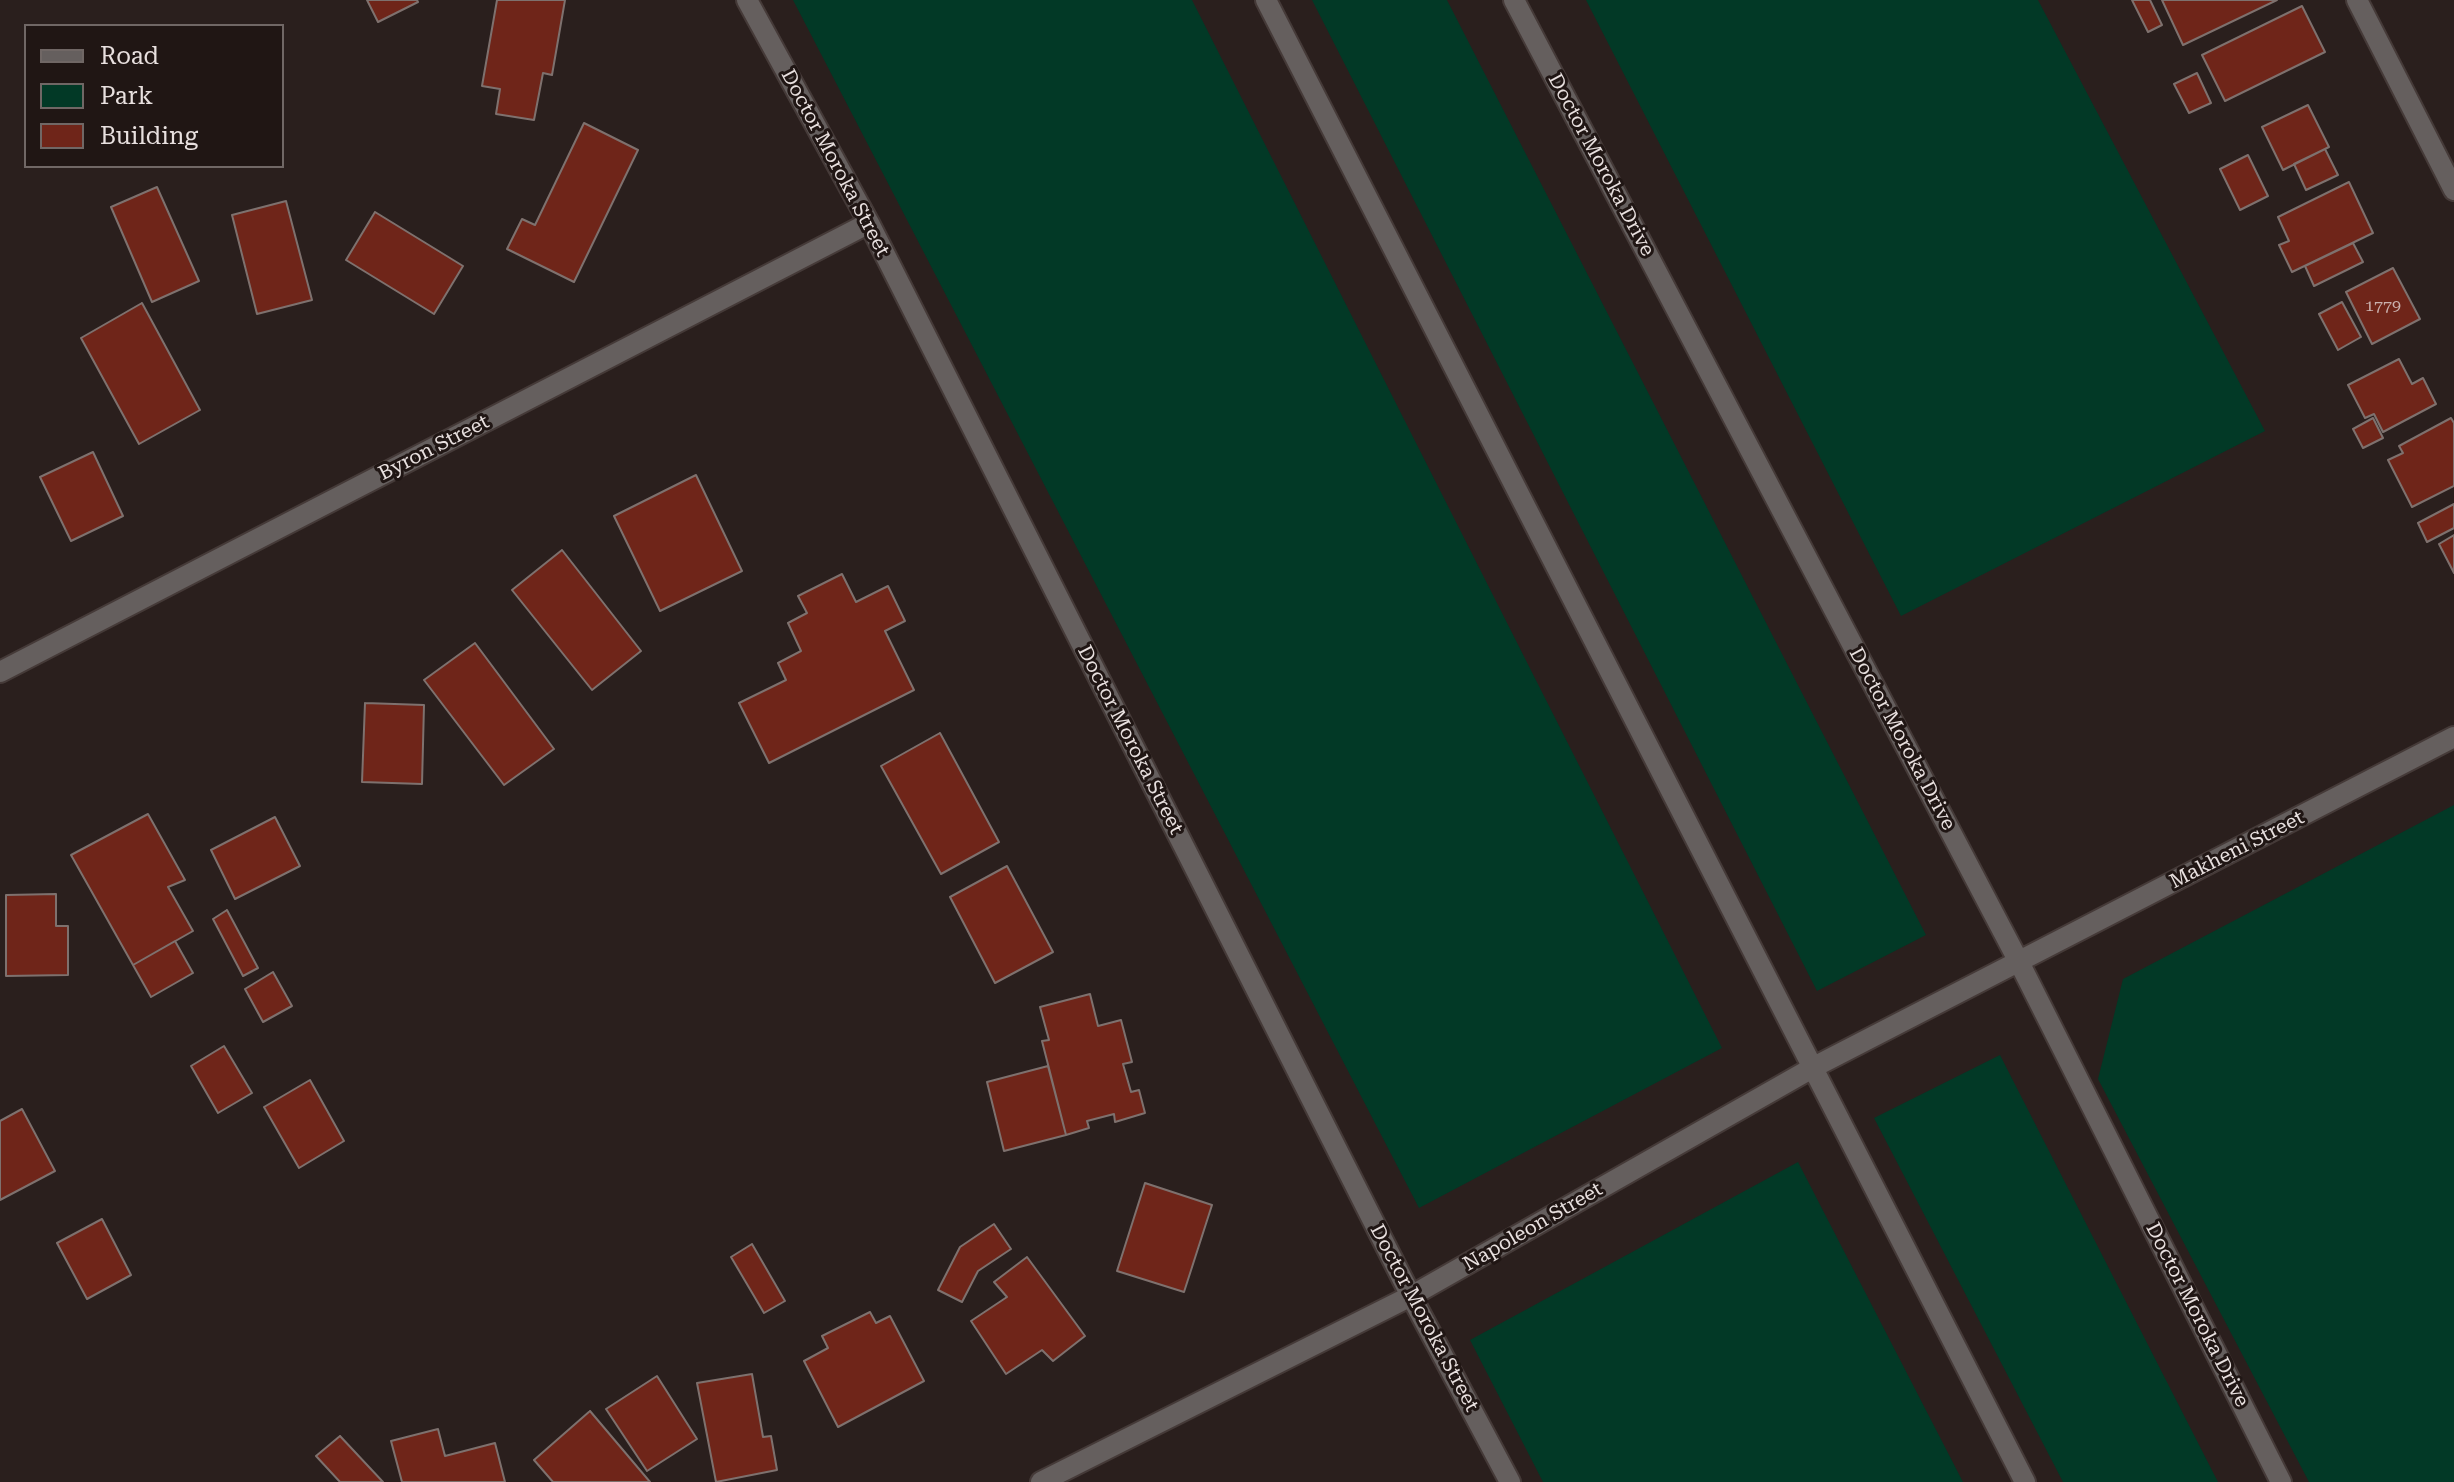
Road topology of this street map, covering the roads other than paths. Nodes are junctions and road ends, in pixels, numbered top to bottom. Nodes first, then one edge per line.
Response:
1 (747, 0) edge
2 (1266, 0) edge
3 (1514, 0) edge
4 (2357, 0) edge
5 (2454, 190) edge
6 (869, 223) junction
7 (0, 672) edge
8 (2454, 737) edge
9 (2019, 962) junction
10 (1814, 1067) junction
11 (1411, 1296) junction
12 (1041, 1482) edge
13 (1510, 1482) edge
14 (2025, 1482) edge
15 (2281, 1482) edge

1 - 6 street, Doctor Moroka Street
2 - 10 street
3 - 9 street, Doctor Moroka Drive
4 - 5 street
6 - 7 street, Byron Street
6 - 11 street, Doctor Moroka Street
8 - 9 street, Makheni Street
9 - 10 street, Napoleon Street
9 - 15 street, Doctor Moroka Drive
10 - 11 street, Napoleon Street
10 - 14 street
11 - 12 street, Napoleon Street
11 - 13 street, Doctor Moroka Street

